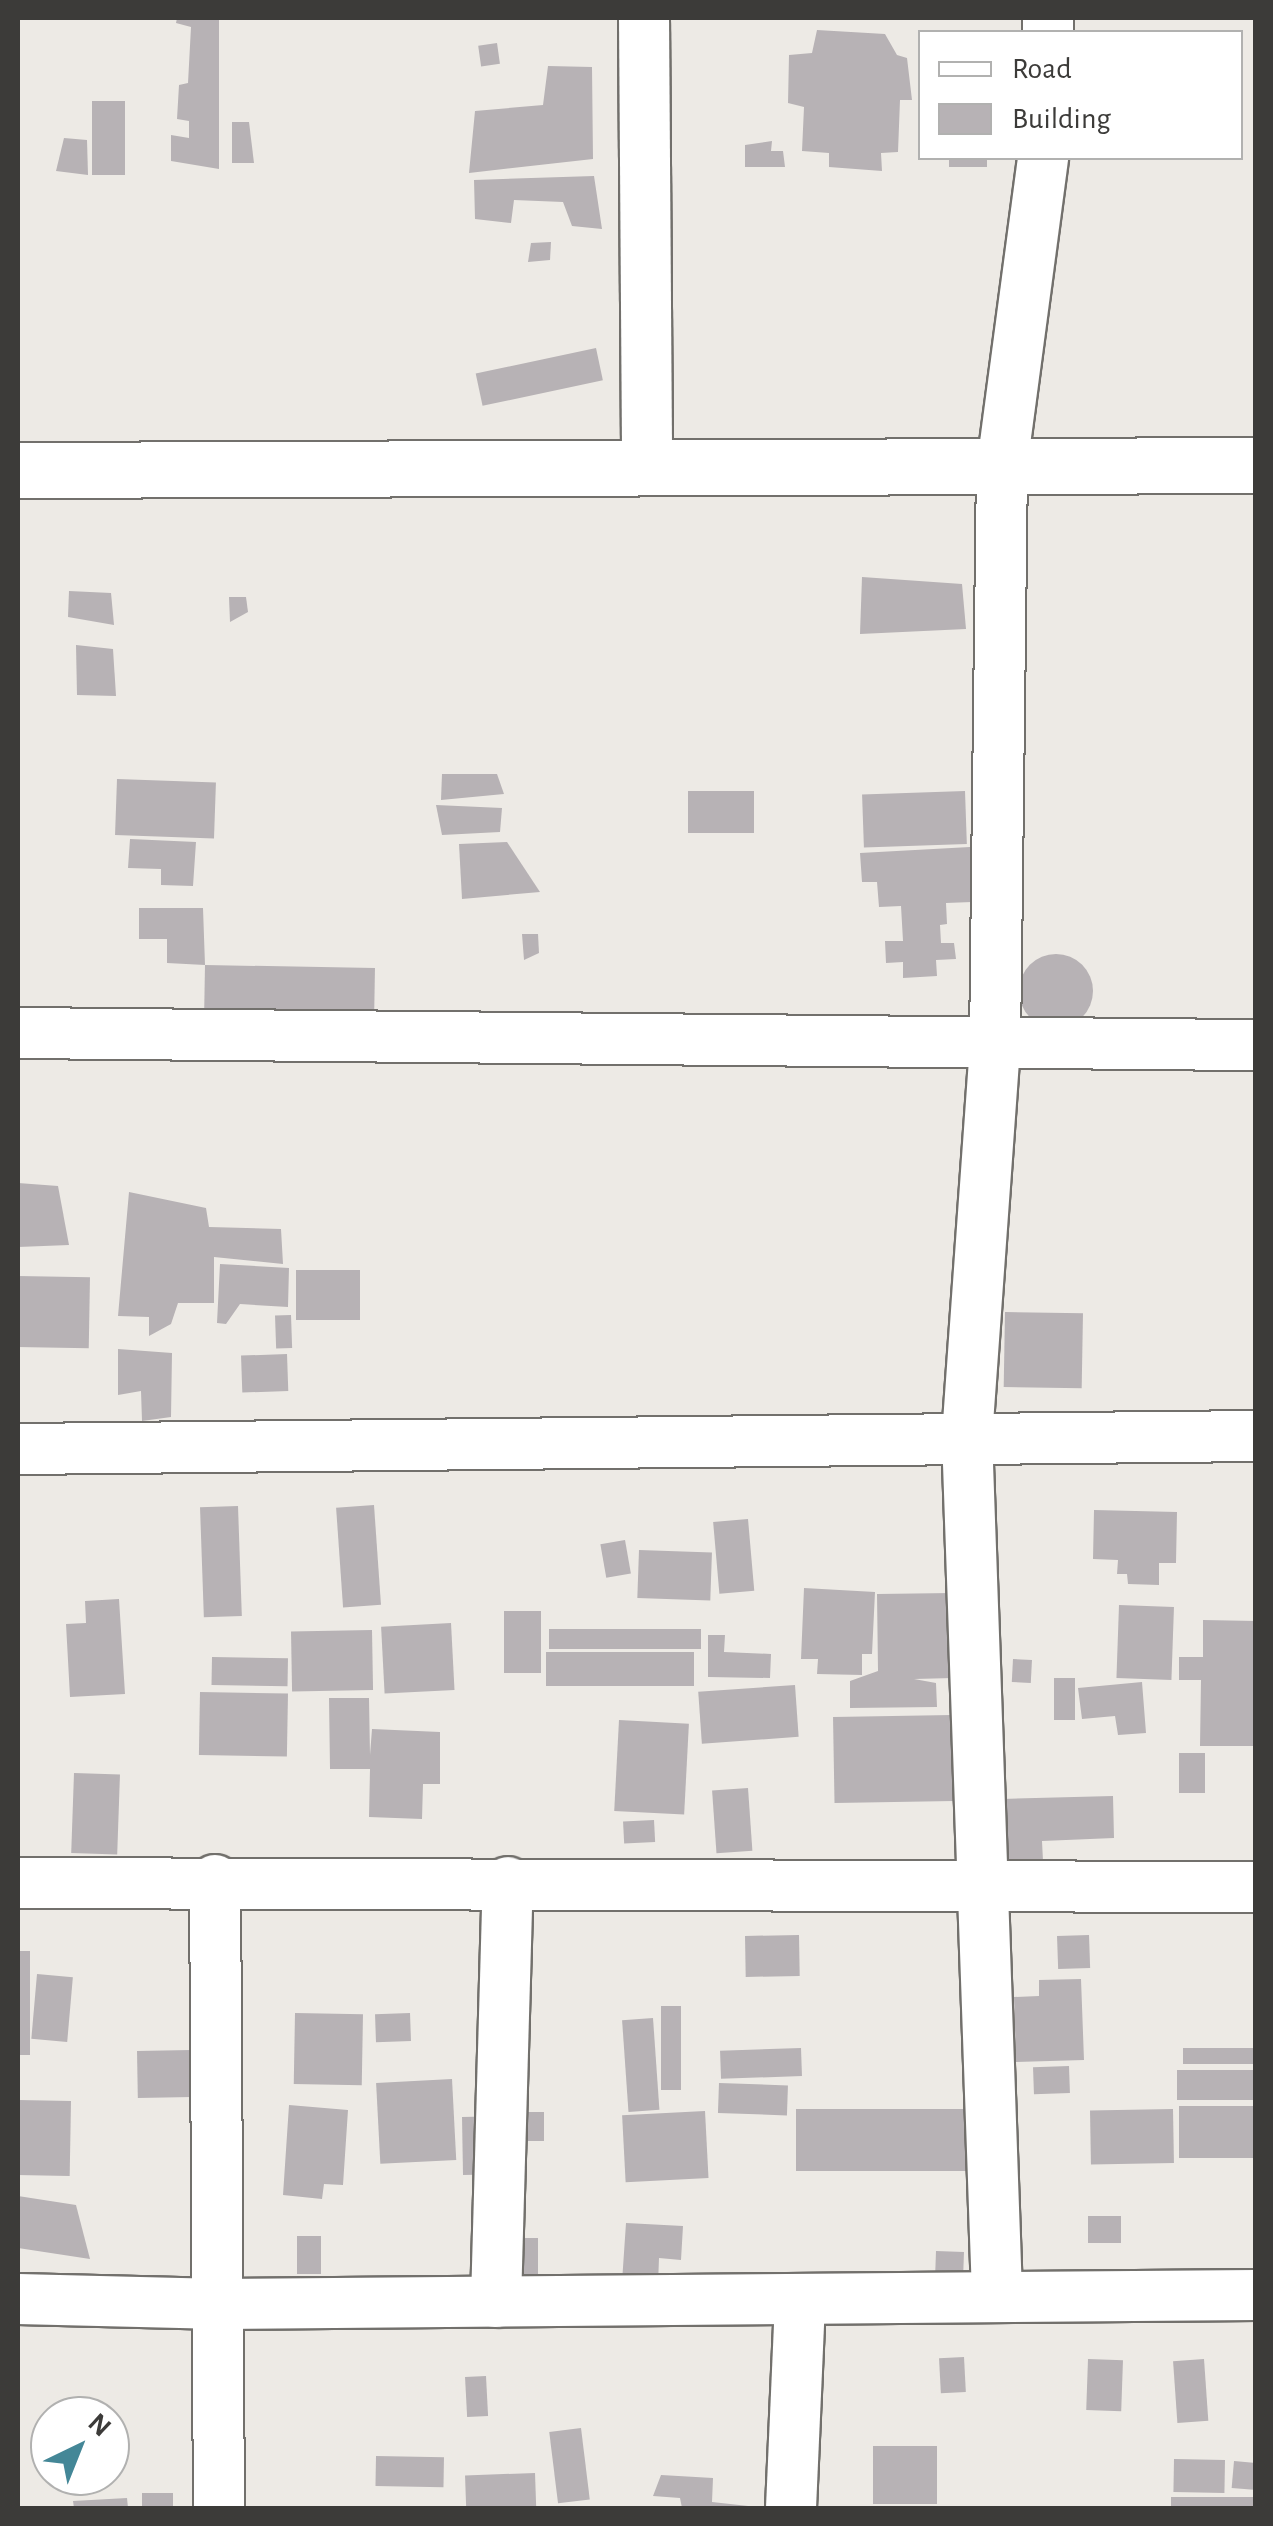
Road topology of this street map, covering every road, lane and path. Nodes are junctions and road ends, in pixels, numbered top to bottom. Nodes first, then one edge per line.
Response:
1 (644, 18) edge
2 (1043, 160) edge
3 (1256, 465) edge
4 (1002, 466) junction
5 (648, 468) junction
6 (18, 470) edge
7 (18, 1033) edge
8 (995, 1045) junction
9 (1256, 1045) edge
10 (967, 1436) junction
11 (1256, 1436) edge
12 (18, 1449) edge
13 (215, 1880) junction
14 (508, 1882) junction
15 (18, 1883) edge
16 (1256, 1887) edge
17 (986, 1889) junction
18 (996, 2294) junction
19 (1256, 2295) edge
20 (18, 2299) edge
21 (800, 2299) junction
22 (496, 2302) junction
23 (221, 2304) junction
24 (219, 2508) edge
25 (792, 2508) edge

1 - 5 street
2 - 4 street
3 - 4 street
4 - 5 street
4 - 8 street
5 - 6 street
7 - 8 street
8 - 9 street
8 - 10 street
10 - 11 street
10 - 12 street
10 - 17 street
13 - 14 street
13 - 15 street
13 - 23 street
14 - 17 street
14 - 22 street
16 - 17 street
17 - 18 street
18 - 19 street
18 - 21 street
20 - 23 street
21 - 22 street
21 - 25 street
22 - 23 street
23 - 24 street

